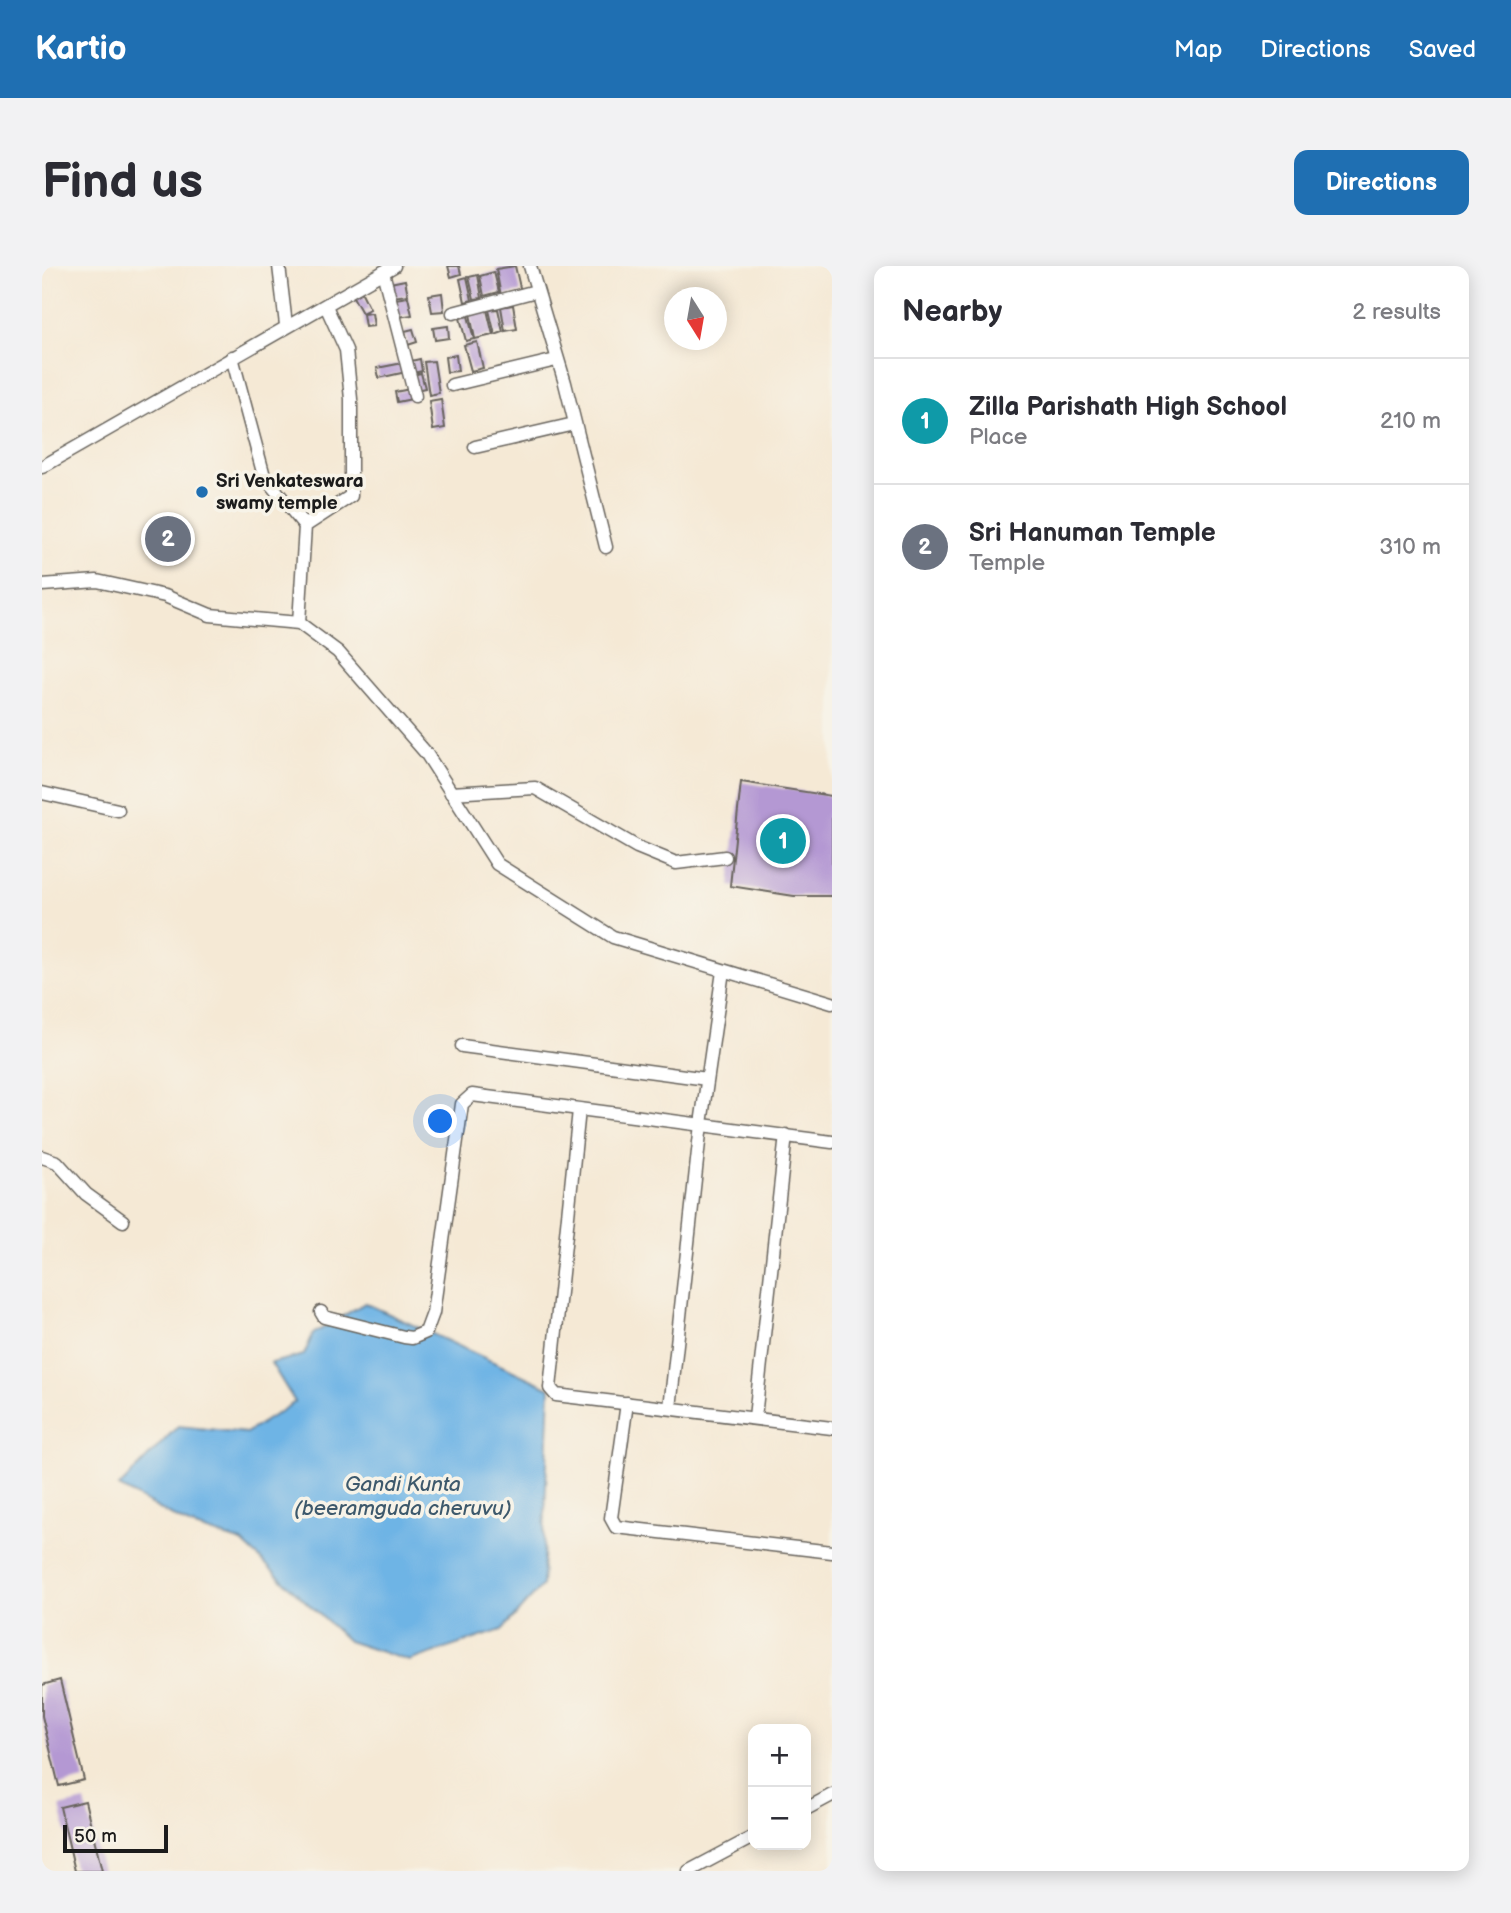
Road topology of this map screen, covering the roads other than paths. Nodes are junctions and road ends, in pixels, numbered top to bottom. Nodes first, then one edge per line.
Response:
1 (279, 266) edge
2 (530, 266) edge
3 (388, 269) edge
4 (536, 291) junction
5 (326, 306) junction
6 (453, 313) dead end
7 (286, 325) junction
8 (232, 357) junction
9 (556, 360) junction
10 (452, 385) dead end
11 (415, 396) dead end
12 (574, 424) junction
13 (475, 447) dead end
14 (42, 467) edge
15 (305, 526) junction
16 (606, 547) dead end
17 (42, 585) edge
18 (299, 623) junction
19 (42, 793) edge
20 (451, 793) junction
21 (118, 810) dead end
22 (725, 857) dead end
23 (723, 971) junction
24 (832, 1003) edge
25 (462, 1046) dead end
26 (707, 1079) junction
27 (579, 1110) junction
28 (701, 1124) junction
29 (786, 1135) junction
30 (832, 1142) edge
31 (42, 1157) edge
32 (123, 1221) dead end
33 (321, 1312) dead end
34 (627, 1403) junction
35 (670, 1408) junction
36 (755, 1417) junction
37 (832, 1428) edge
38 (832, 1552) edge
39 (832, 1795) edge
40 (811, 1806) edge
41 (748, 1840) edge
42 (690, 1871) edge

1 - 7 street
2 - 4 street
3 - 5 street
3 - 11 street
4 - 6 street
4 - 9 street
5 - 7 street
5 - 15 street
7 - 8 street
8 - 14 street
8 - 15 street
9 - 10 street
9 - 12 street
12 - 13 street
12 - 16 street
15 - 18 street
17 - 18 street
18 - 20 street
19 - 21 street
20 - 22 street
20 - 23 street
23 - 24 street
23 - 26 street
25 - 26 street
26 - 28 street
27 - 28 street
27 - 33 street
27 - 34 street
28 - 29 street
28 - 35 street
29 - 30 street
29 - 36 street
31 - 32 street
34 - 35 street
34 - 38 street
35 - 36 street
36 - 37 street
39 - 40 street
41 - 42 street

